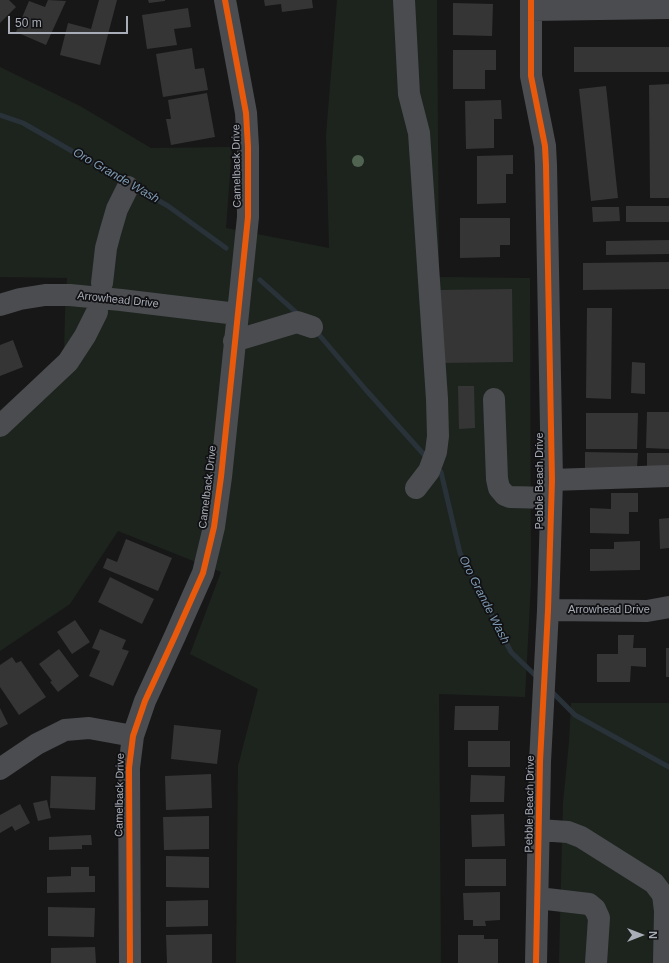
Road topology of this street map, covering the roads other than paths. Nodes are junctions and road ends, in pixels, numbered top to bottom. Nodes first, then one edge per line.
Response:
1 (225, 0) edge
2 (404, 0) edge
3 (531, 5) edge
4 (669, 8) edge
5 (128, 186) dead end
6 (102, 283) dead end
7 (0, 305) edge
8 (97, 312) dead end
9 (237, 314) junction
10 (312, 326) dead end
11 (234, 341) junction
12 (494, 399) dead end
13 (0, 426) edge
14 (669, 476) edge
15 (416, 488) dead end
16 (551, 489) junction
17 (669, 607) edge
18 (548, 610) junction
19 (133, 736) junction
20 (0, 769) edge
21 (539, 830) junction
22 (538, 898) junction
23 (130, 963) edge
24 (536, 963) edge
25 (596, 963) edge
26 (664, 963) edge

1 - 9 street, Camelback Drive
2 - 15 street
3 - 4 street
3 - 16 street, Pebble Beach Drive
5 - 6 street
7 - 9 street, Arrowhead Drive
8 - 13 street
9 - 11 street, Camelback Drive
10 - 11 street
11 - 19 street, Camelback Drive
12 - 16 street
14 - 16 street
16 - 18 street, Pebble Beach Drive
17 - 18 street, Arrowhead Drive
18 - 21 street, Pebble Beach Drive
19 - 20 street
19 - 23 street, Camelback Drive
21 - 22 street, Pebble Beach Drive
21 - 26 street
22 - 24 street, Pebble Beach Drive
22 - 25 street

